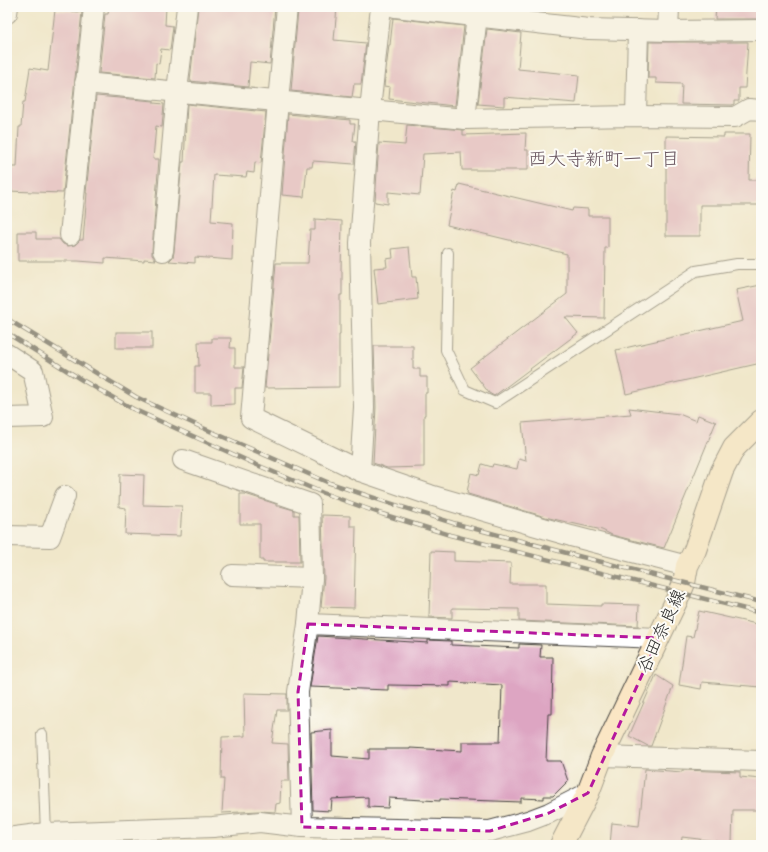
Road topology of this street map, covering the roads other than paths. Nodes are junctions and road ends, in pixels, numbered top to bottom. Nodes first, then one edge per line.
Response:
1 (8, 7) edge
2 (94, 7) edge
3 (187, 7) edge
4 (287, 7) edge
5 (381, 7) edge
6 (396, 7) edge
7 (669, 7) edge
8 (478, 12) edge
9 (7, 13) edge
10 (638, 30) junction
11 (668, 30) junction
12 (761, 30) edge
13 (85, 83) junction
14 (177, 90) junction
15 (278, 101) junction
16 (370, 110) junction
17 (761, 110) edge
18 (636, 116) junction
19 (465, 119) junction
20 (70, 235) dead end
21 (163, 251) dead end
22 (448, 253) dead end
23 (761, 264) edge
24 (7, 354) edge
25 (7, 418) edge
26 (761, 421) edge
27 (183, 460) dead end
28 (360, 471) junction
29 (65, 496) dead end
30 (7, 536) edge
31 (687, 566) junction
32 (232, 575) dead end
33 (312, 578) junction
34 (308, 624) junction
35 (659, 638) junction
36 (42, 734) dead end
37 (602, 756) junction
38 (761, 762) edge
39 (588, 793) junction
40 (302, 827) junction
41 (46, 833) junction
42 (7, 838) edge
43 (561, 845) edge

1 - 9 street
2 - 13 street
3 - 14 street
4 - 15 street
5 - 16 street
6 - 8 street
7 - 11 street
8 - 10 street
8 - 19 street
10 - 11 street
10 - 18 street
11 - 12 street
13 - 14 street
13 - 20 street
14 - 15 street
14 - 21 street
15 - 16 street
15 - 28 street
16 - 19 street
16 - 28 street
17 - 18 street
18 - 19 street
22 - 23 lane
24 - 25 street
26 - 31 main road, 谷田奈良線
27 - 33 street
28 - 31 street
29 - 30 street
31 - 35 main road, 谷田奈良線
32 - 33 street
33 - 34 street
34 - 35 street
34 - 40 street
35 - 37 main road, 谷田奈良線
36 - 41 lane
37 - 38 street
37 - 39 main road, 谷田奈良線
39 - 40 street
39 - 43 main road, 谷田奈良線
40 - 41 street
41 - 42 street

